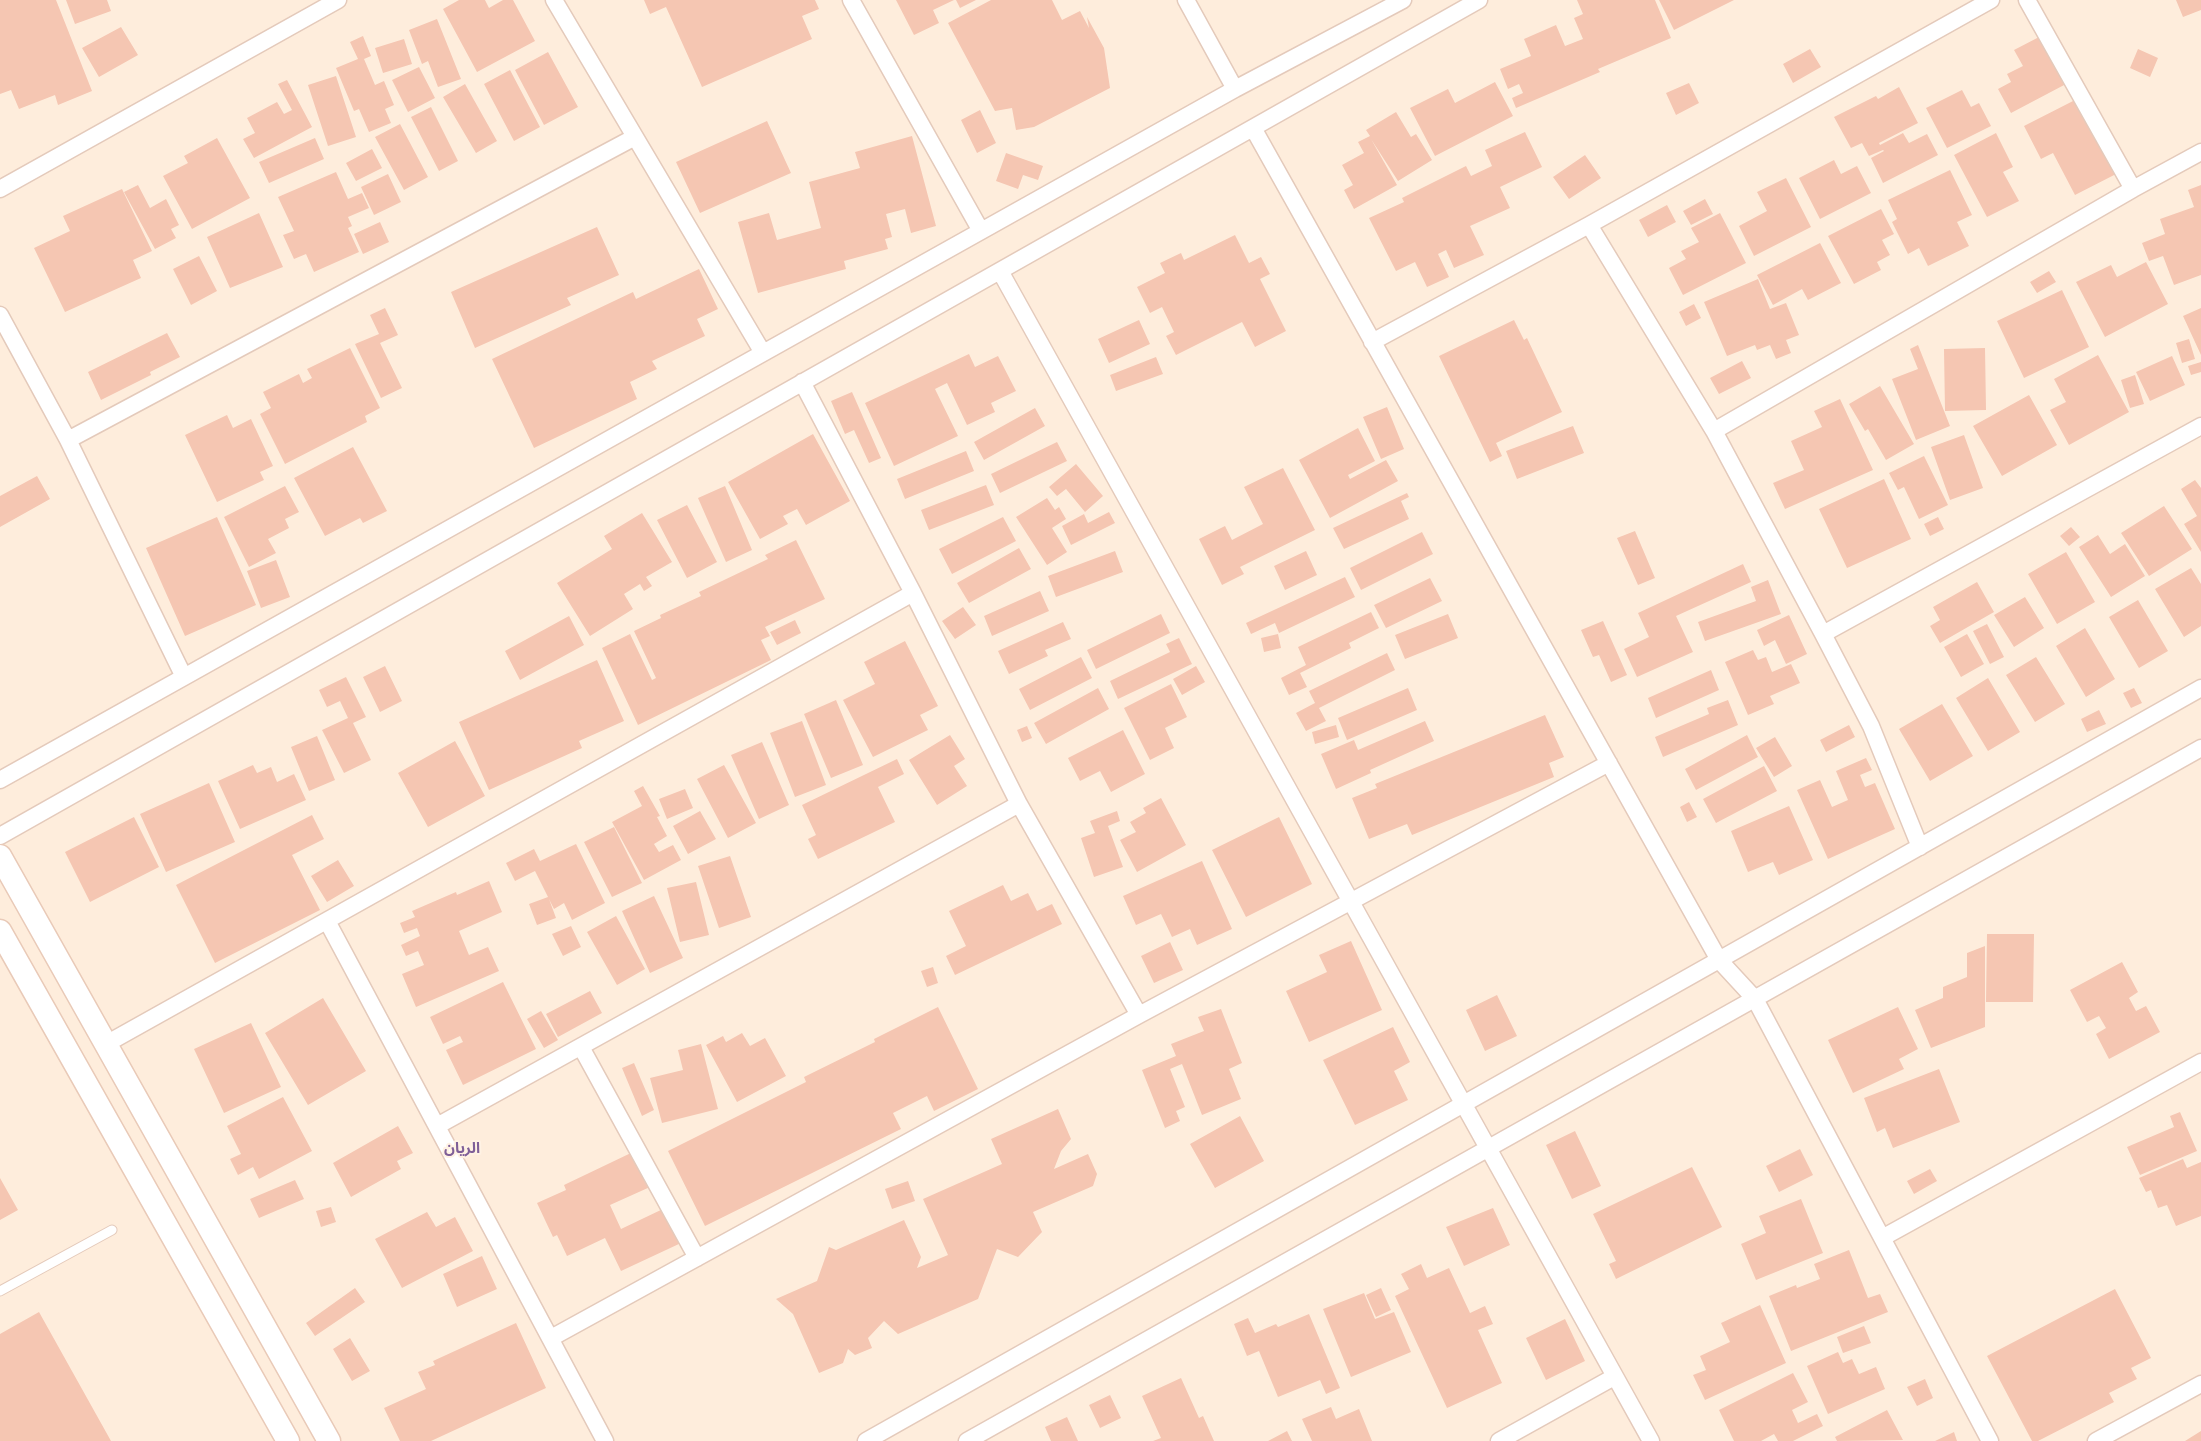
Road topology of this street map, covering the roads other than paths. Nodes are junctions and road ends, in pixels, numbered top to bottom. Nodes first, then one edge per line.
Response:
1 (338, 0) edge
2 (554, 0) edge
3 (851, 0) edge
4 (1186, 0) edge
5 (1403, 0) edge
6 (1479, 0) edge
7 (1991, 0) edge
8 (2027, 0) edge
9 (1235, 88) junction
10 (1253, 128) junction
11 (635, 137) junction
12 (2201, 152) edge
13 (0, 189) edge
14 (2133, 189) junction
15 (1589, 226) junction
16 (981, 231) junction
17 (1000, 271) junction
18 (0, 315) edge
19 (1372, 342) junction
20 (763, 353) junction
21 (802, 382) junction
22 (2201, 426) edge
23 (1714, 431) junction
24 (68, 440) junction
25 (912, 593) junction
26 (1823, 634) junction
27 (184, 677) junction
28 (2201, 688) edge
29 (2201, 748) edge
30 (1608, 763) junction
31 (0, 780) edge
32 (1019, 804) junction
33 (0, 836) edge
34 (1920, 847) junction
35 (0, 856) edge
36 (1352, 901) junction
37 (327, 921) junction
38 (0, 931) edge
39 (1719, 960) junction
40 (1755, 999) junction
41 (1140, 1015) junction
42 (106, 1044) junction
43 (581, 1047) junction
44 (2201, 1062) edge
45 (1464, 1104) junction
46 (437, 1126) junction
47 (1489, 1148) junction
48 (112, 1230) dead end
49 (1882, 1238) junction
50 (697, 1258) junction
51 (0, 1291) edge
52 (551, 1338) junction
53 (1614, 1377) junction
54 (2201, 1384) edge
55 (288, 1441) edge
56 (329, 1441) edge
57 (605, 1441) edge
58 (866, 1441) edge
59 (967, 1441) edge
60 (1498, 1441) edge
61 (1651, 1441) edge
62 (1990, 1441) edge
63 (2096, 1441) edge

1 - 13 street
2 - 11 street
3 - 16 street
4 - 9 street
5 - 9 street
6 - 10 street
7 - 15 street
8 - 14 street
9 - 16 street
10 - 17 street
10 - 19 street
11 - 20 street
11 - 24 street
12 - 14 street
14 - 23 street
15 - 19 street
15 - 23 street
16 - 20 street
17 - 21 street
17 - 36 street
18 - 24 street
19 - 30 street
20 - 27 street
21 - 25 street
21 - 33 street
22 - 26 street
23 - 26 street
24 - 27 street
25 - 32 street
25 - 37 street
26 - 34 street
27 - 31 street
28 - 34 street
29 - 40 street
30 - 36 street
30 - 39 street
32 - 41 street
32 - 43 street
34 - 39 street
35 - 42 street
36 - 41 street
36 - 45 street
37 - 42 street
37 - 46 street
38 - 55 street
39 - 40 street
39 - 45 street
40 - 47 street
40 - 49 street
41 - 50 street
42 - 56 street
43 - 46 street
43 - 50 street
44 - 49 street
45 - 47 street
45 - 58 street
46 - 52 street
47 - 53 street
47 - 59 street
48 - 51 lane
49 - 62 street
50 - 52 street
52 - 57 street
53 - 60 street
53 - 61 street
54 - 63 street

